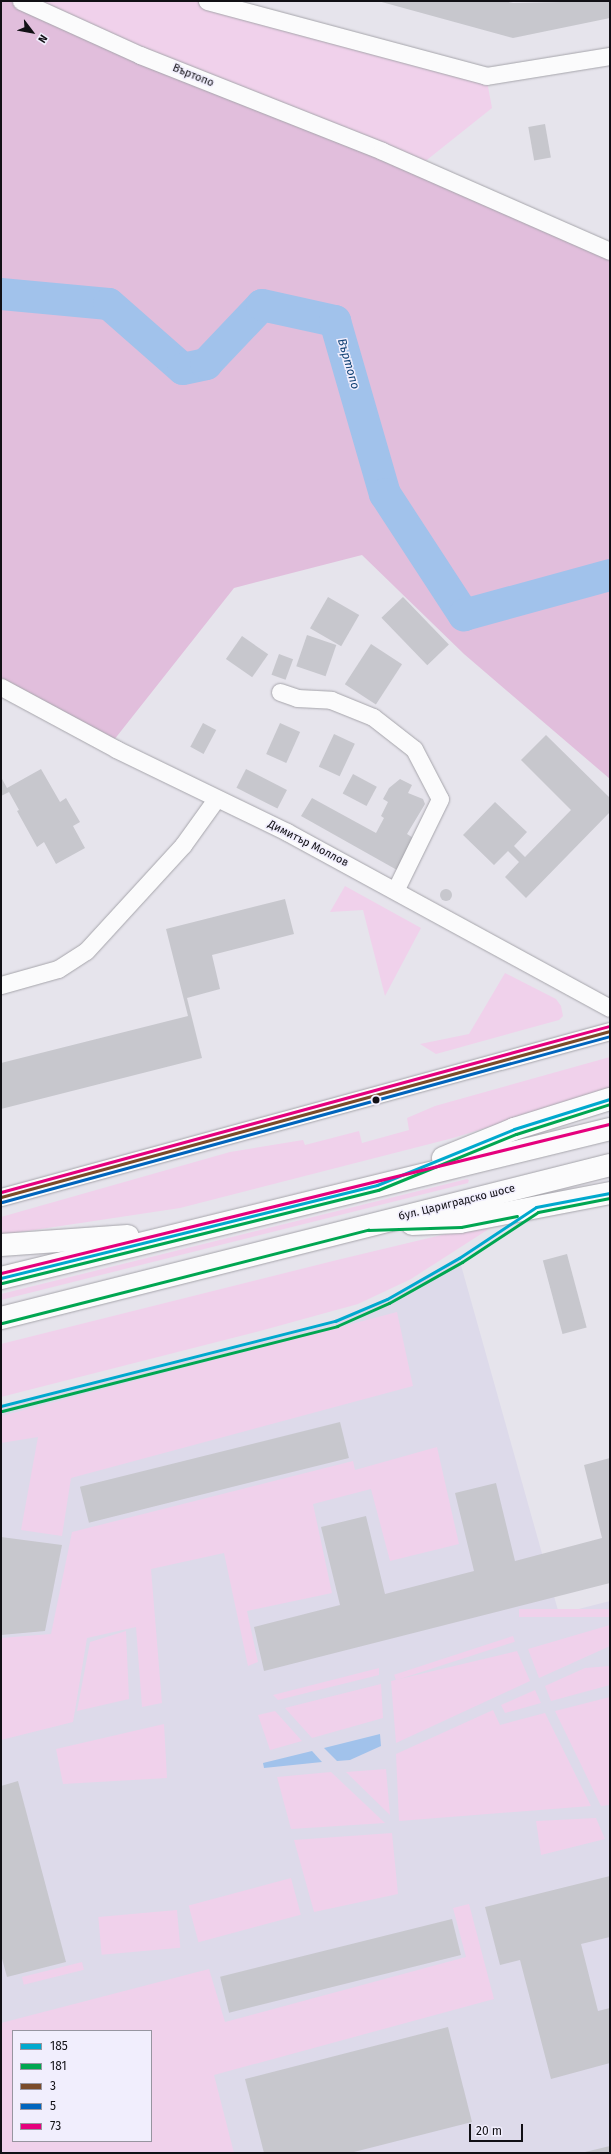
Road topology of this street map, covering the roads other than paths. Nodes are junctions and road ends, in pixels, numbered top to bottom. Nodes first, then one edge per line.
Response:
1 (21, 1) edge
2 (207, 1) edge
3 (610, 56) edge
4 (610, 251) edge
5 (1, 687) edge
6 (280, 692) dead end
7 (216, 799) junction
8 (396, 889) junction
9 (1, 985) edge
10 (610, 1008) edge
11 (610, 1031) edge
12 (610, 1099) edge
13 (610, 1128) edge
14 (610, 1165) edge
15 (377, 1185) junction
16 (610, 1192) edge
17 (1, 1197) edge
18 (367, 1225) junction
19 (191, 1232) junction
20 (1, 1245) edge
21 (1, 1278) edge
22 (1, 1318) edge

1 - 4 street, Въртопо
2 - 3 street
5 - 7 street, Димитър Моллов
6 - 8 street
7 - 8 street, Димитър Моллов
7 - 9 street
8 - 10 street, Димитър Моллов
11 - 17 street
12 - 15 highway
13 - 15 highway
14 - 18 highway, бул. Цариградско шосе
15 - 19 highway
16 - 18 highway
18 - 22 highway, бул. Цариградско шосе
19 - 20 highway
19 - 21 highway

